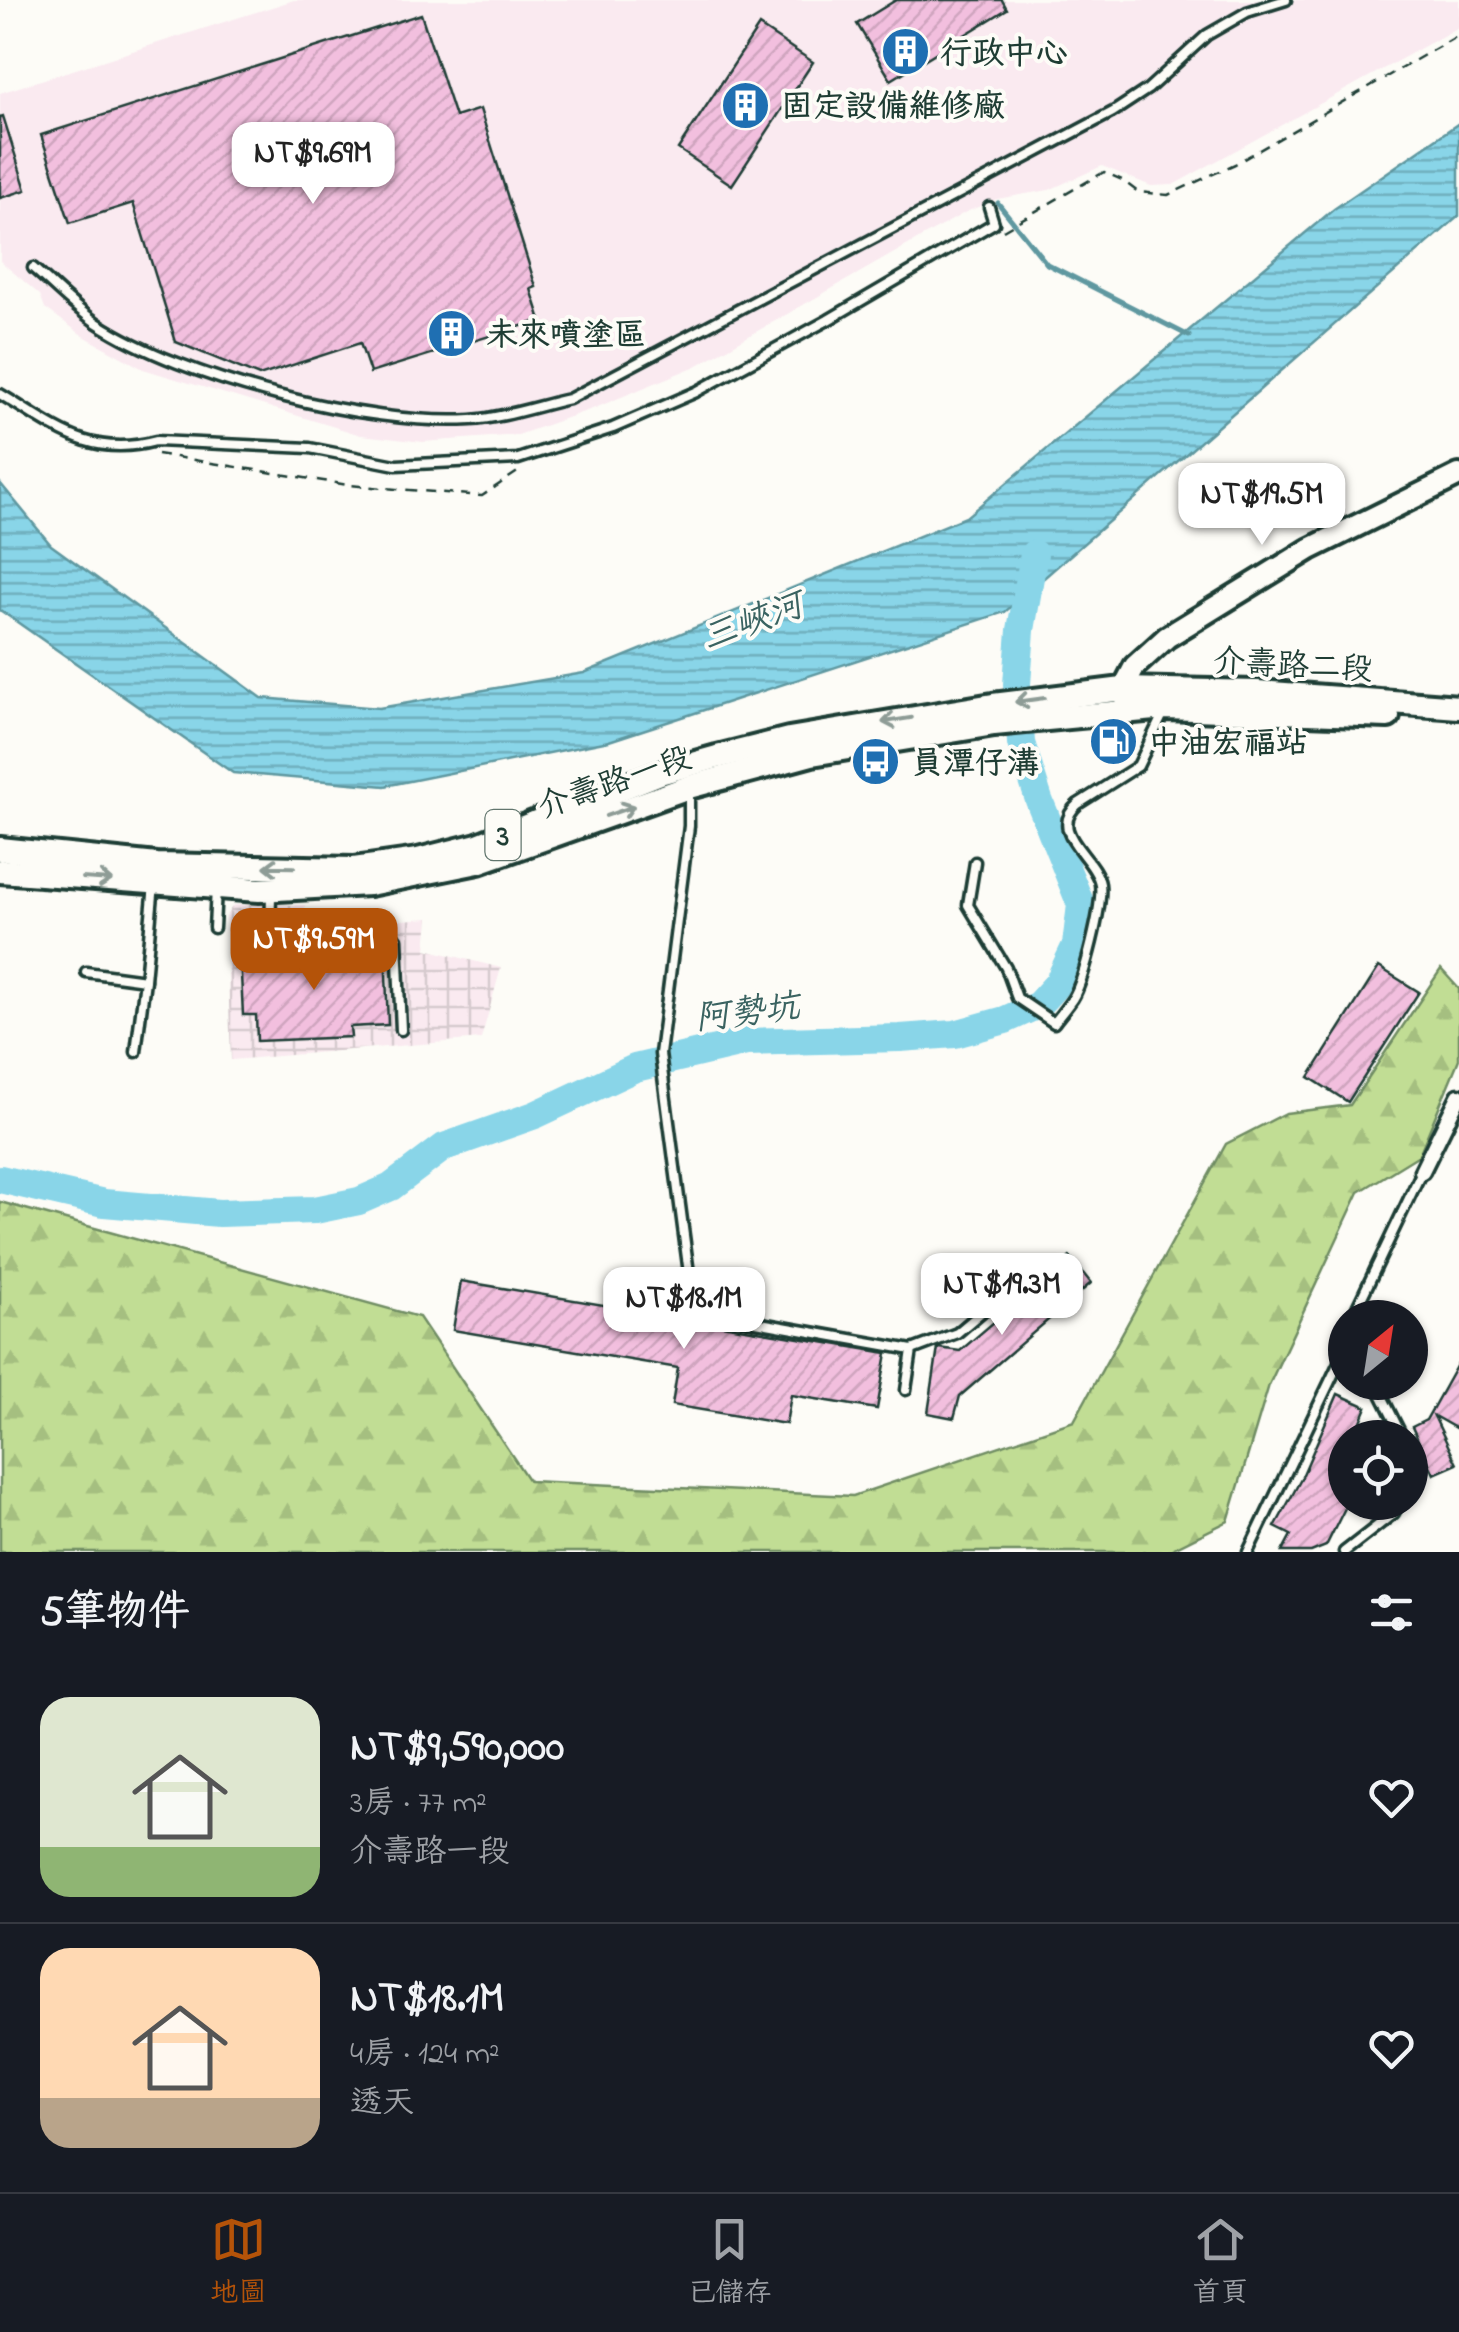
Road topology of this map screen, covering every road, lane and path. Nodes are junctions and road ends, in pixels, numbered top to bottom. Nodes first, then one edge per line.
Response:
1 (1286, 0) edge
2 (1459, 34) edge
3 (989, 206) dead end
4 (1009, 226) dead end
5 (33, 268) dead end
6 (0, 394) edge
7 (1459, 475) edge
8 (1123, 689) junction
9 (1459, 706) edge
10 (1166, 708) junction
11 (1128, 713) junction
12 (993, 715) junction
13 (1459, 720) edge
14 (685, 777) junction
15 (0, 849) edge
16 (975, 862) dead end
17 (0, 871) edge
18 (155, 874) junction
19 (216, 887) junction
20 (270, 890) junction
21 (214, 928) dead end
22 (86, 972) dead end
23 (145, 980) junction
24 (401, 1030) dead end
25 (136, 1052) dead end
26 (1459, 1096) edge
27 (1422, 1171) joint
28 (1030, 1270) dead end
29 (1361, 1300) edge
30 (912, 1350) junction
31 (1328, 1385) edge
32 (906, 1390) dead end
33 (1385, 1520) edge
34 (1248, 1552) edge
35 (1344, 1552) edge

1 - 5 lane
2 - 4 path
3 - 6 lane
7 - 8 street
8 - 9 main road, 介壽路二段 / 3
8 - 11 street
8 -> 12 main road, 介壽路一段 / 3
10 - 11 main road, 介壽路二段 / 3
10 - 13 main road, 介壽路二段 / 3
10 - 16 lane
11 - 12 main road, 介壽路一段 / 3
12 - 14 main road, 介壽路一段 / 3
14 -> 18 main road, 介壽路一段 / 3
20 -> 14 main road, 介壽路一段 / 3
14 - 30 lane
15 - 18 main road, 介壽路一段 / 3
17 -> 18 main road, 介壽路一段 / 3
18 - 19 main road, 介壽路一段 / 3
18 - 23 lane
19 - 20 main road, 介壽路一段 / 3
19 - 21 lane
20 - 24 lane
22 - 23 lane
23 - 25 lane
26 - 27 street
27 - 29 lane
28 - 30 lane
30 - 32 lane
31 - 34 lane
33 - 35 lane

